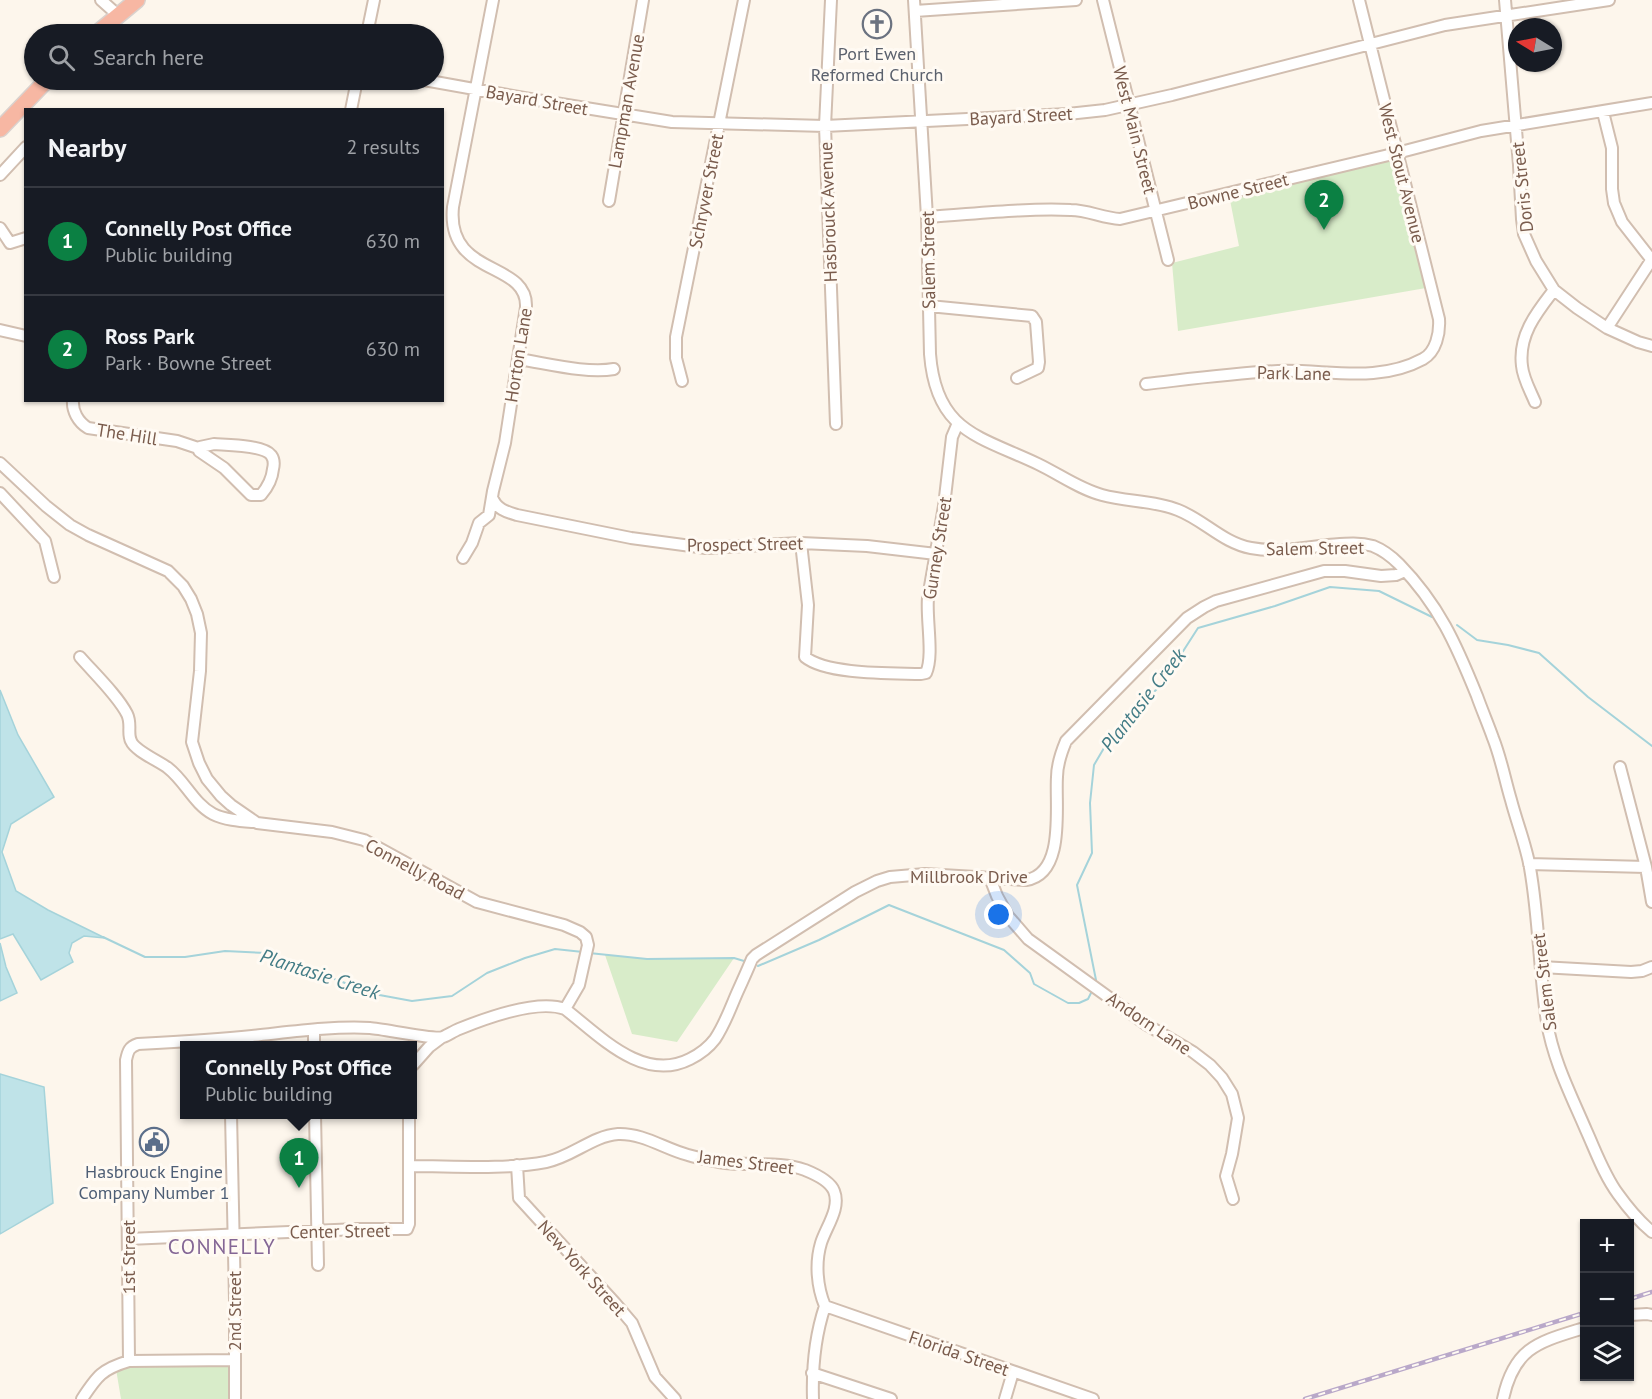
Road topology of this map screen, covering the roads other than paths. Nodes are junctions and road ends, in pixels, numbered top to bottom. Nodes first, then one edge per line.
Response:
1 (101, 0) edge
2 (137, 0) edge
3 (374, 0) edge
4 (493, 0) edge
5 (643, 0) edge
6 (744, 0) edge
7 (831, 0) edge
8 (1076, 0) edge
9 (1103, 0) edge
10 (1359, 0) edge
11 (1505, 0) edge
12 (1609, 0) edge
13 (914, 6) edge
14 (1506, 15) junction
15 (119, 16) junction
16 (109, 24) edge
17 (369, 24) edge
18 (1370, 43) junction
19 (444, 83) edge
20 (476, 89) junction
21 (40, 90) edge
22 (355, 90) edge
23 (1652, 103) edge
24 (1128, 105) junction
25 (28, 106) edge
26 (351, 108) edge
27 (24, 109) edge
28 (1603, 112) junction
29 (624, 115) junction
30 (922, 122) junction
31 (719, 123) junction
32 (825, 126) junction
33 (1515, 126) junction
34 (0, 129) edge
35 (24, 149) edge
36 (1397, 153) junction
37 (0, 175) edge
38 (609, 201) dead end
39 (1155, 211) junction
40 (927, 217) junction
41 (0, 228) edge
42 (24, 239) edge
43 (1652, 259) edge
44 (1168, 260) dead end
45 (1554, 290) junction
46 (929, 306) junction
47 (1607, 328) junction
48 (0, 330) edge
49 (24, 336) edge
50 (1434, 345) joint
51 (1652, 346) edge
52 (518, 359) junction
53 (614, 369) dead end
54 (1017, 378) dead end
55 (682, 381) dead end
56 (1146, 384) dead end
57 (73, 402) edge
58 (1535, 402) dead end
59 (958, 423) junction
60 (836, 424) dead end
61 (198, 448) junction
62 (0, 463) edge
63 (0, 493) edge
64 (492, 497) junction
65 (801, 543) junction
66 (936, 554) junction
67 (463, 558) dead end
68 (1405, 571) junction
69 (54, 577) dead end
70 (80, 657) dead end
71 (1620, 767) dead end
72 (257, 823) junction
73 (1529, 864) junction
74 (1646, 867) junction
75 (990, 879) junction
76 (1652, 902) edge
77 (1541, 968) junction
78 (1650, 968) edge
79 (566, 1010) junction
80 (314, 1030) junction
81 (441, 1038) junction
82 (237, 1041) edge
83 (314, 1041) edge
84 (180, 1043) edge
85 (417, 1060) edge
86 (231, 1119) edge
87 (315, 1119) edge
88 (409, 1119) edge
89 (517, 1165) junction
90 (410, 1166) junction
91 (1233, 1199) dead end
92 (317, 1230) junction
93 (1652, 1232) edge
94 (233, 1234) junction
95 (128, 1239) junction
96 (318, 1264) dead end
97 (825, 1306) junction
98 (1634, 1315) edge
99 (1652, 1315) edge
100 (1580, 1329) edge
101 (235, 1360) junction
102 (129, 1361) junction
103 (1013, 1372) junction
104 (812, 1373) junction
105 (82, 1399) edge
106 (235, 1399) edge
107 (675, 1399) edge
108 (813, 1399) edge
109 (891, 1399) edge
110 (1005, 1399) edge
111 (1093, 1399) edge
112 (1503, 1399) edge

1 - 15 street
2 - 15 highway
3 - 17 street
4 - 20 street, Horton Lane
5 - 29 street, Lampman Avenue
6 - 31 street, Schryver Street
7 - 32 street, Hasbrouck Avenue
8 - 13 street
9 - 24 street, West Main Street
10 - 18 street, West Stout Avenue
11 - 14 street, Doris Street
12 - 14 street, Bayard Street
13 - 30 street, Salem Street
14 - 18 street, Bayard Street
14 - 33 street, Doris Street
15 - 16 highway
18 - 24 street, Bayard Street
18 - 36 street, West Stout Avenue
19 - 20 street, Bayard Street
20 - 29 street, Bayard Street
20 - 52 street, Horton Lane
21 - 25 highway
22 - 26 street
23 - 28 street, Bowne Street
24 - 30 street, Bayard Street
24 - 39 street, West Main Street
27 - 34 highway
28 - 33 street, Bowne Street
28 - 43 street
29 - 31 street, Bayard Street
29 - 38 street, Lampman Avenue
30 - 32 street, Bayard Street
30 - 40 street, Salem Street
31 - 32 street, Bayard Street
31 - 55 street, Schryver Street
32 - 60 street, Hasbrouck Avenue
33 - 36 street, Bowne Street
33 - 45 street, Doris Street
35 - 37 street
36 - 39 street, Bowne Street
36 - 50 street, West Stout Avenue
39 - 40 street, Bowne Street
39 - 44 street, West Main Street
40 - 46 street, Salem Street
41 - 42 street
43 - 47 street
45 - 47 street, Doris Street
45 - 58 street
46 - 54 street
46 - 59 street, Salem Street
47 - 51 street, Doris Street
48 - 49 street
50 - 56 street, Park Lane
52 - 53 street
52 - 64 street, Horton Lane
57 - 61 street, The Hill
59 - 66 street, Gurney Street
59 - 68 street, Salem Street
61 - 61 street, The Hill
62 - 72 street, Connelly Road
63 - 69 street
64 - 65 street, Prospect Street
64 - 67 street, Horton Lane
65 - 66 street, Prospect Street
65 - 66 street, Gurney Street
68 - 73 street, Salem Street
68 - 75 street, Millbrook Drive
70 - 72 street
71 - 74 street
72 - 79 street, Connelly Road
73 - 74 street
73 - 77 street, Salem Street
74 - 76 street
75 - 79 street, Millbrook Drive
75 - 91 street, Andorn Lane
77 - 78 street
77 - 93 street, Salem Street
79 - 81 street
80 - 81 street
80 - 82 street
80 - 83 street
81 - 85 street
84 - 95 street, 1st Street
86 - 94 street, 2nd Street
87 - 92 street
88 - 90 street
89 - 90 street, James Street
89 - 97 street, James Street
89 - 107 street, New York Street
90 - 92 street, Center Street
92 - 94 street, Center Street
92 - 96 street
94 - 95 street, Center Street
94 - 101 street, 2nd Street
95 - 102 street, 1st Street
97 - 103 street, Florida Street
97 - 104 street, James Street
98 - 99 street
100 - 112 street
101 - 102 street
101 - 106 street, 2nd Street
102 - 105 street
103 - 110 street
103 - 111 street, Florida Street
104 - 108 street, James Street
104 - 109 street

